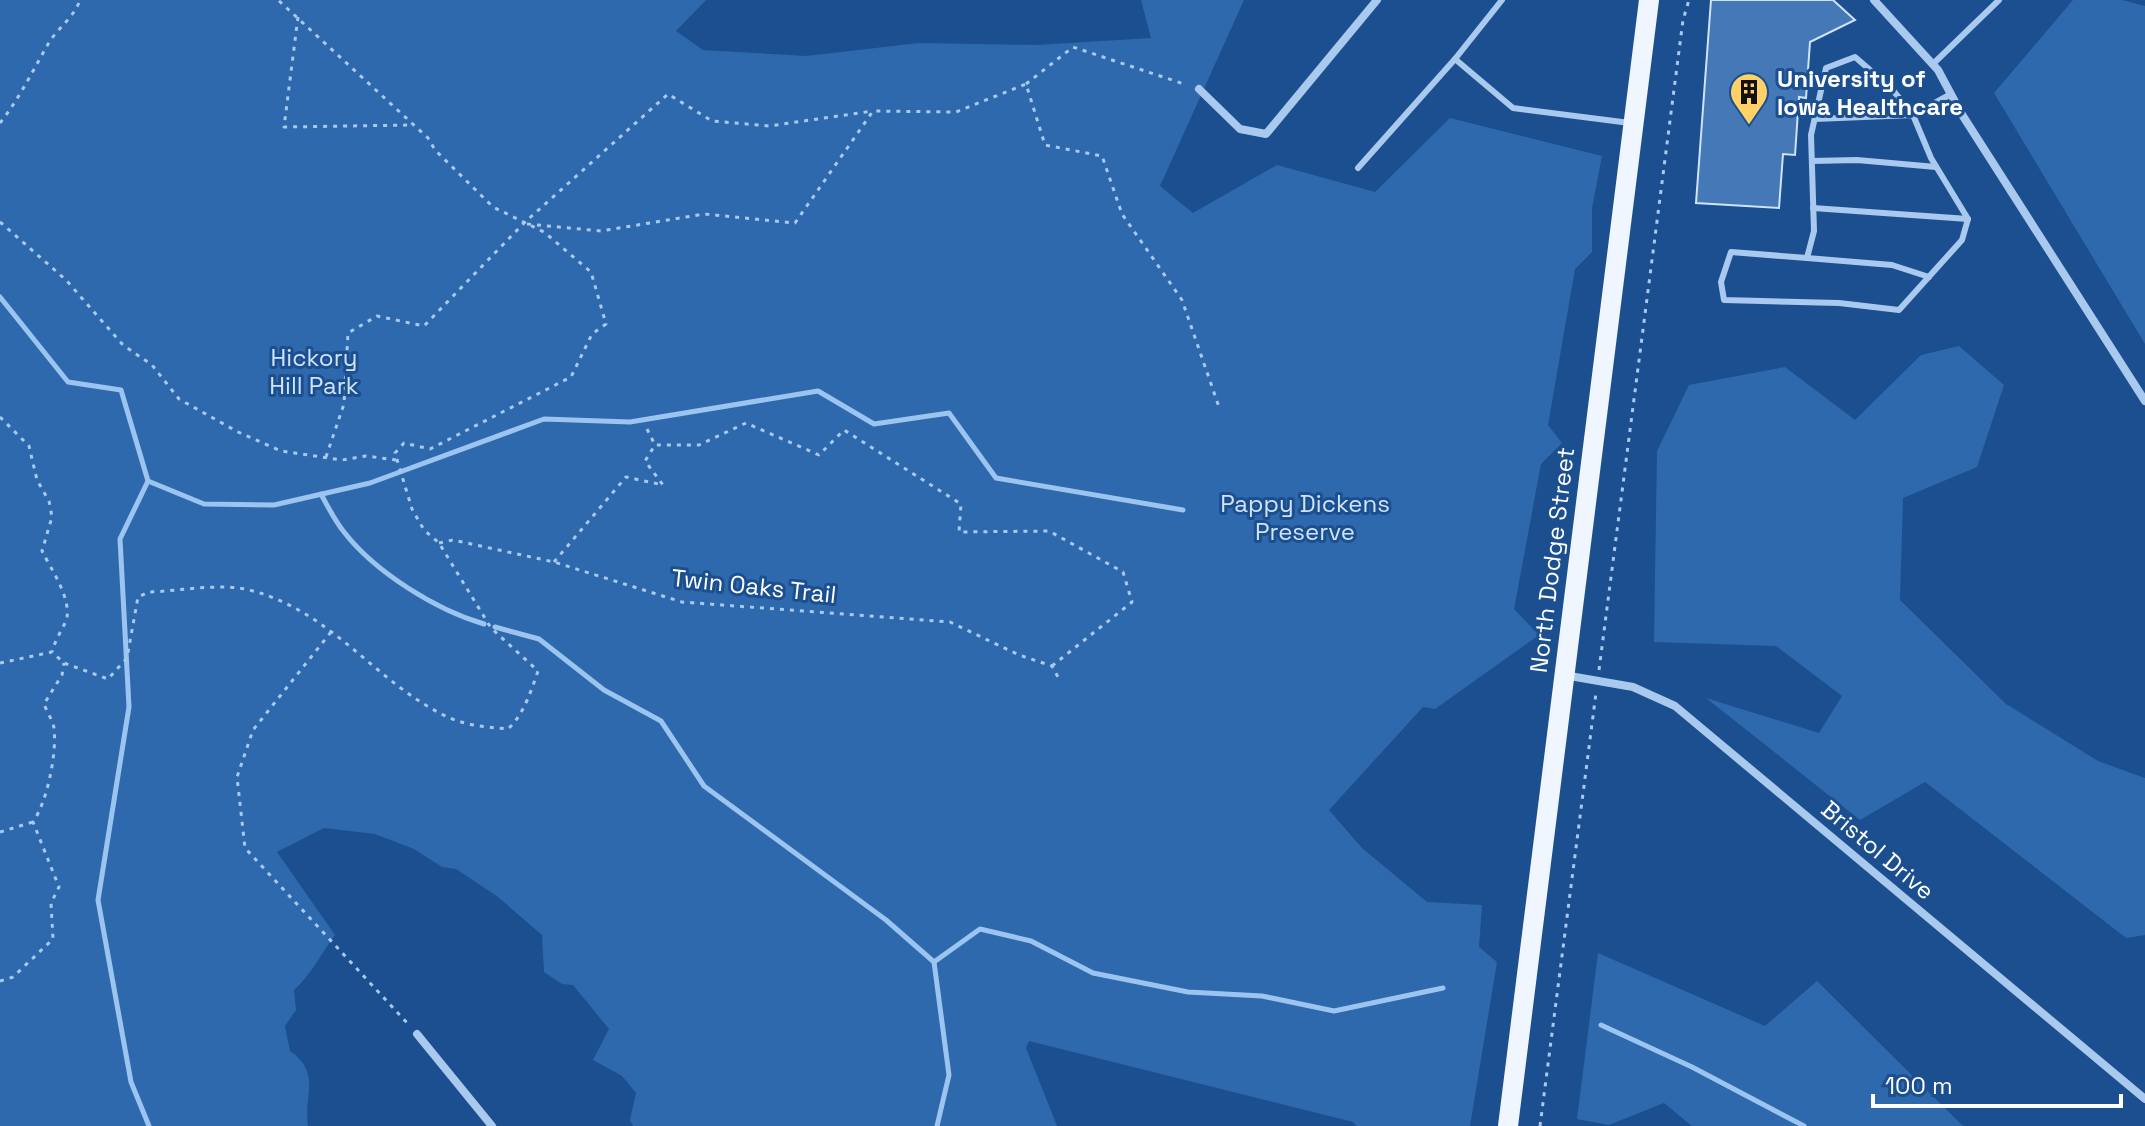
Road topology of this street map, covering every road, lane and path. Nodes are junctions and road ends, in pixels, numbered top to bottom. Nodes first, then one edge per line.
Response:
1 (80, 0) edge
2 (278, 0) edge
3 (1377, 0) edge
4 (1502, 0) edge
5 (1649, 0) edge
6 (1689, 0) edge
7 (1874, 0) edge
8 (1999, 0) edge
9 (298, 17) junction
10 (1455, 59) junction
11 (1933, 64) junction
12 (1026, 84) junction
13 (1199, 89) joint
14 (1951, 94) junction
15 (873, 111) junction
16 (1913, 115) junction
17 (1815, 119) junction
18 (0, 123) edge
19 (1634, 124) junction
20 (413, 125) junction
21 (1812, 161) junction
22 (1936, 167) junction
23 (1358, 168) dead end
24 (1813, 208) junction
25 (1968, 219) junction
26 (0, 222) edge
27 (524, 223) junction
28 (1807, 258) junction
29 (1929, 277) junction
30 (2145, 401) edge
31 (1219, 407) dead end
32 (0, 417) edge
33 (647, 429) dead end
34 (655, 445) junction
35 (326, 457) junction
36 (396, 460) junction
37 (439, 543) junction
38 (554, 562) junction
39 (331, 632) junction
40 (52, 652) junction
41 (0, 663) edge
42 (64, 663) junction
43 (1052, 666) junction
44 (1564, 675) junction
45 (1058, 677) dead end
46 (1597, 681) junction
47 (33, 822) junction
48 (0, 832) edge
49 (0, 981) edge
50 (417, 1034) joint
51 (2145, 1099) edge
52 (492, 1126) edge
53 (1508, 1126) edge
54 (1540, 1126) edge

1 - 18 path
2 - 9 path
3 - 13 street
4 - 10 lane
5 - 19 main road, North Dodge Street
6 - 46 path
7 - 11 street
8 - 11 lane
9 - 20 path
9 - 20 path
10 - 19 lane
10 - 23 lane
11 - 14 street
12 - 13 path
12 - 15 path
12 - 31 path
14 - 16 lane
14 - 30 street
15 - 27 path
15 - 27 path
16 - 17 lane
16 - 17 lane
16 - 22 lane
17 - 21 lane
19 - 44 main road, North Dodge Street
20 - 27 path
21 - 22 lane
21 - 24 lane
22 - 25 lane
24 - 25 lane
24 - 28 lane
25 - 29 lane
26 - 35 path
27 - 35 path
27 - 36 path
28 - 29 lane
28 - 29 lane
32 - 40 path
33 - 34 path
34 - 38 path
34 - 43 path
35 - 36 path
36 - 37 path
37 - 38 path, Twin Oaks Trail
37 - 39 path
38 - 43 path, Twin Oaks Trail
39 - 42 path
39 - 50 path
40 - 41 path
40 - 42 path
42 - 47 path
43 - 45 path
44 - 46 street, Bristol Drive
44 - 53 main road, North Dodge Street
46 - 51 street, Bristol Drive
46 - 54 path
47 - 48 path
47 - 49 path
50 - 52 street

